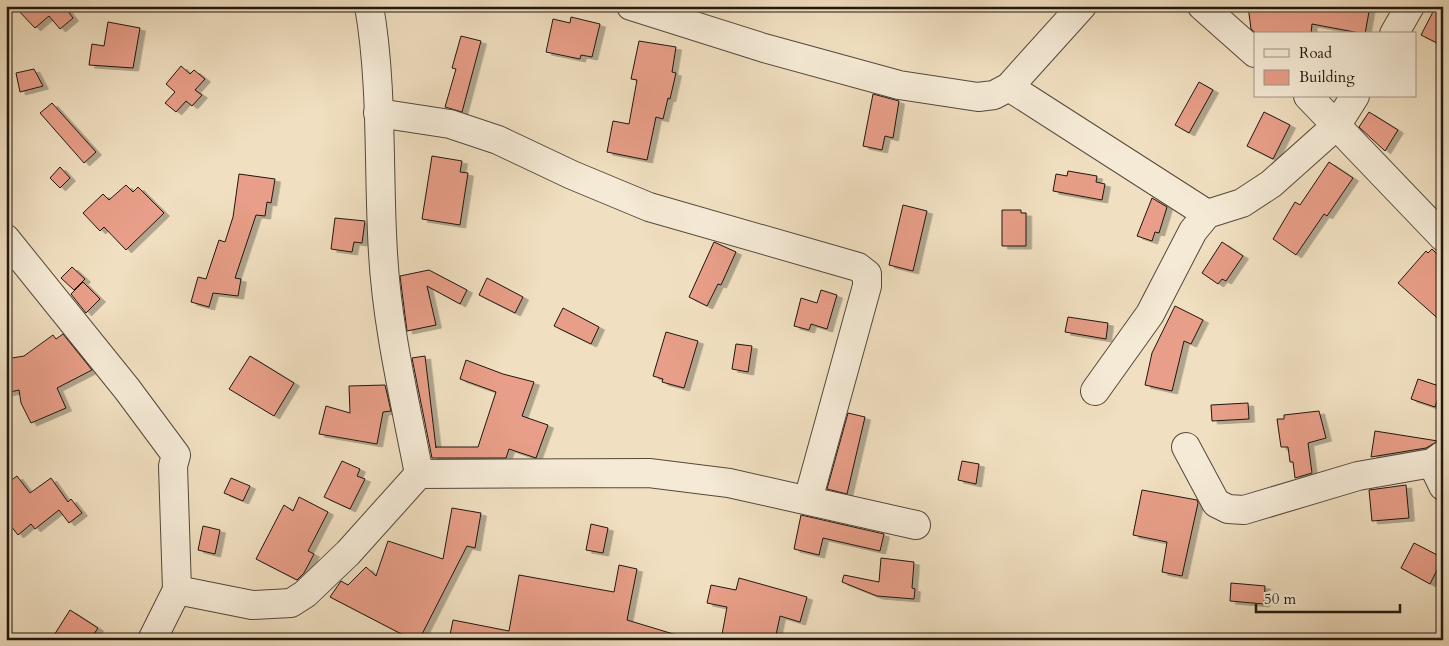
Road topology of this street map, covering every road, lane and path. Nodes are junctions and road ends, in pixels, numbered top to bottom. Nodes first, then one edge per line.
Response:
1 (369, 6) edge
2 (631, 6) edge
3 (1082, 6) edge
4 (1410, 6) edge
5 (1212, 12) edge
6 (1395, 32) edge
7 (1254, 53) edge
8 (1009, 87) junction
9 (1310, 98) edge
10 (1354, 98) edge
11 (378, 113) junction
12 (1336, 126) junction
13 (1207, 214) junction
14 (1443, 237) edge
15 (6, 239) edge
16 (1095, 391) dead end
17 (1186, 447) dead end
18 (1439, 468) edge
19 (419, 474) junction
20 (808, 500) junction
21 (916, 525) dead end
22 (177, 590) junction
23 (152, 640) edge

1 - 11 street
2 - 8 street
3 - 8 street
4 - 6 street
5 - 7 street
8 - 13 street
9 - 12 street
10 - 12 street
11 - 19 street
11 - 20 street
12 - 13 street
12 - 14 street
13 - 16 street
15 - 22 street
17 - 18 street
19 - 20 street
19 - 22 street
20 - 21 street
22 - 23 street

